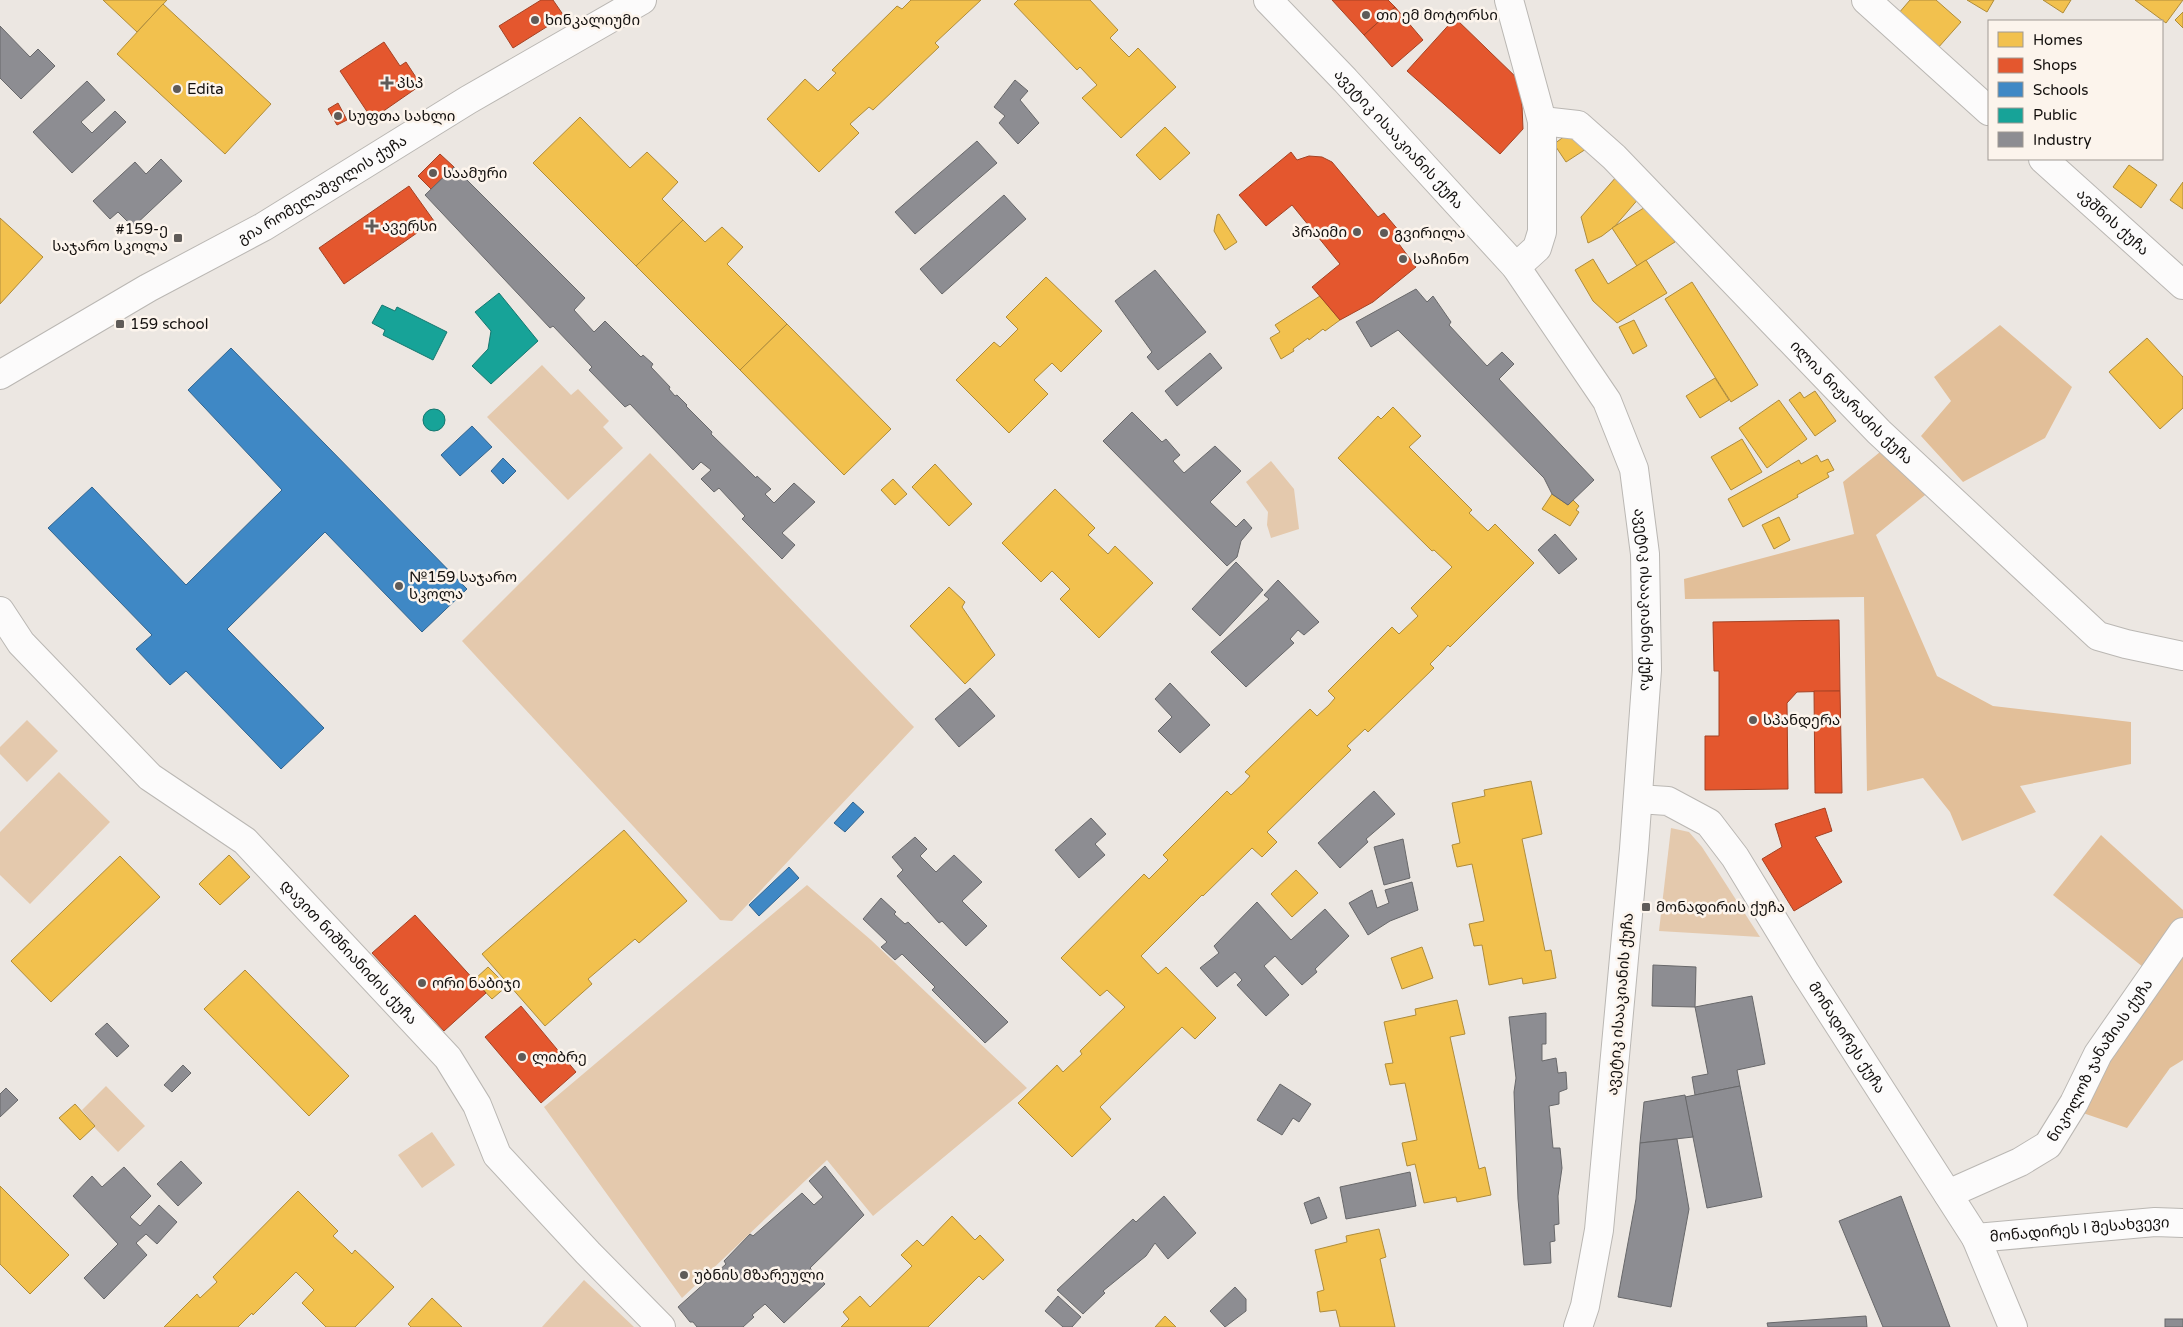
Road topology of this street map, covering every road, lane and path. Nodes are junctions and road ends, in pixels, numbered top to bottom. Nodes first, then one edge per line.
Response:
1 (642, 0) edge
2 (1268, 0) edge
3 (1509, 0) edge
4 (1866, 0) edge
5 (1988, 110) edge
6 (1542, 121) junction
7 (2044, 160) edge
8 (1516, 267) junction
9 (2183, 285) edge
10 (0, 375) edge
11 (0, 611) edge
12 (2183, 656) edge
13 (1638, 799) junction
14 (2183, 932) edge
15 (1948, 1194) junction
16 (2183, 1223) edge
17 (1976, 1238) junction
18 (661, 1327) edge
19 (1578, 1327) edge
20 (2013, 1327) edge

1 - 10 street, გია რომელაშვილის ქუჩა
2 - 8 street, ავეტიკ ისააკიანის ქუჩა
3 - 6 street
4 - 5 street
6 - 8 street
6 - 12 street, ილია ნიჟარაძის ქუჩა
7 - 9 street, ავშნის ქუჩა
8 - 13 street, ავეტიკ ისააკიანის ქუჩა
11 - 18 street, დავით ნიშნიანიძის ქუჩა
13 - 15 street, მონადირეს ქუჩა
13 - 19 street, ავეტიკ ისააკიანის ქუჩა
14 - 15 street, ნიკოლოზ ჯანაშიას ქუჩა
15 - 17 street, მონადირეს ქუჩა
16 - 17 street, მონადირეს I შესახვევი
17 - 20 street, მონადირეს ქუჩა

